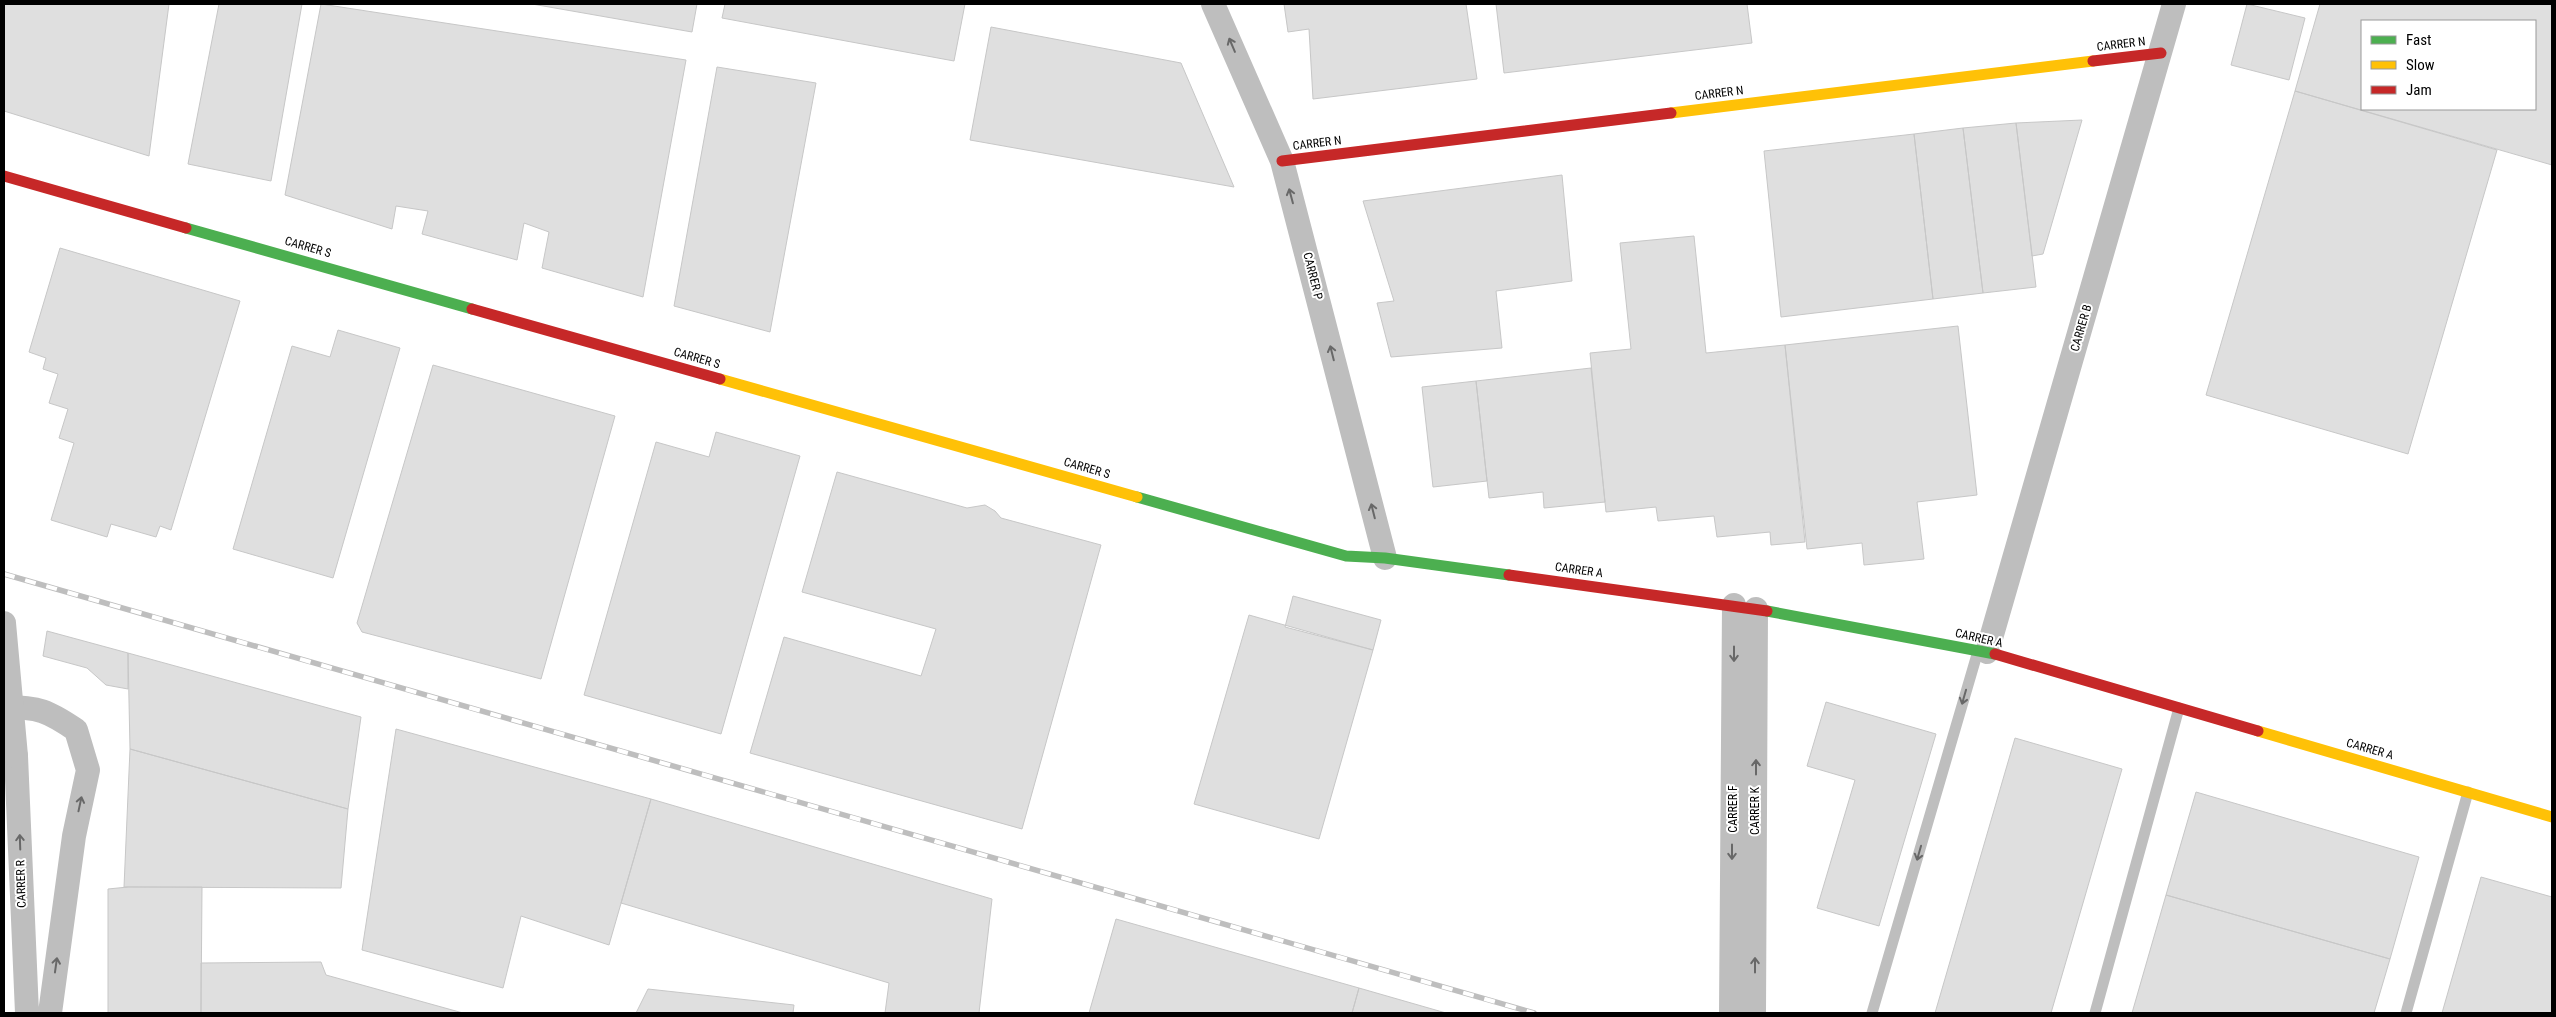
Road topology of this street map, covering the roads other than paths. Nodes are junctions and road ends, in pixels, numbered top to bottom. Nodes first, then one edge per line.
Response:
1 (1213, 4) edge
2 (2174, 4) edge
3 (2161, 53) junction
4 (1282, 161) junction
5 (4, 176) edge
6 (1385, 558) junction
7 (1745, 607) junction
8 (4, 623) edge
9 (1982, 651) junction
10 (4, 707) edge
11 (2180, 708) junction
12 (2468, 792) junction
13 (2552, 816) edge
14 (26, 1013) edge
15 (50, 1013) edge
16 (1731, 1013) edge
17 (1754, 1013) edge
18 (1872, 1013) edge
19 (2094, 1013) edge
20 (2406, 1013) edge

4 -> 1 street, CARRER P
2 - 3 street, CARRER B
3 - 4 street, CARRER N
3 - 9 street, CARRER B
6 -> 4 street, CARRER P
5 - 6 street, CARRER S
6 - 7 street, CARRER A
7 - 9 street, CARRER A
7 -> 16 street, CARRER F
17 -> 7 street, CARRER K
14 -> 8 street, CARRER R, bridge
9 - 11 street, CARRER A
9 -> 18 lane
15 -> 10 street
11 - 12 street, CARRER A
11 - 19 lane
12 - 13 street, CARRER A
12 - 20 lane

